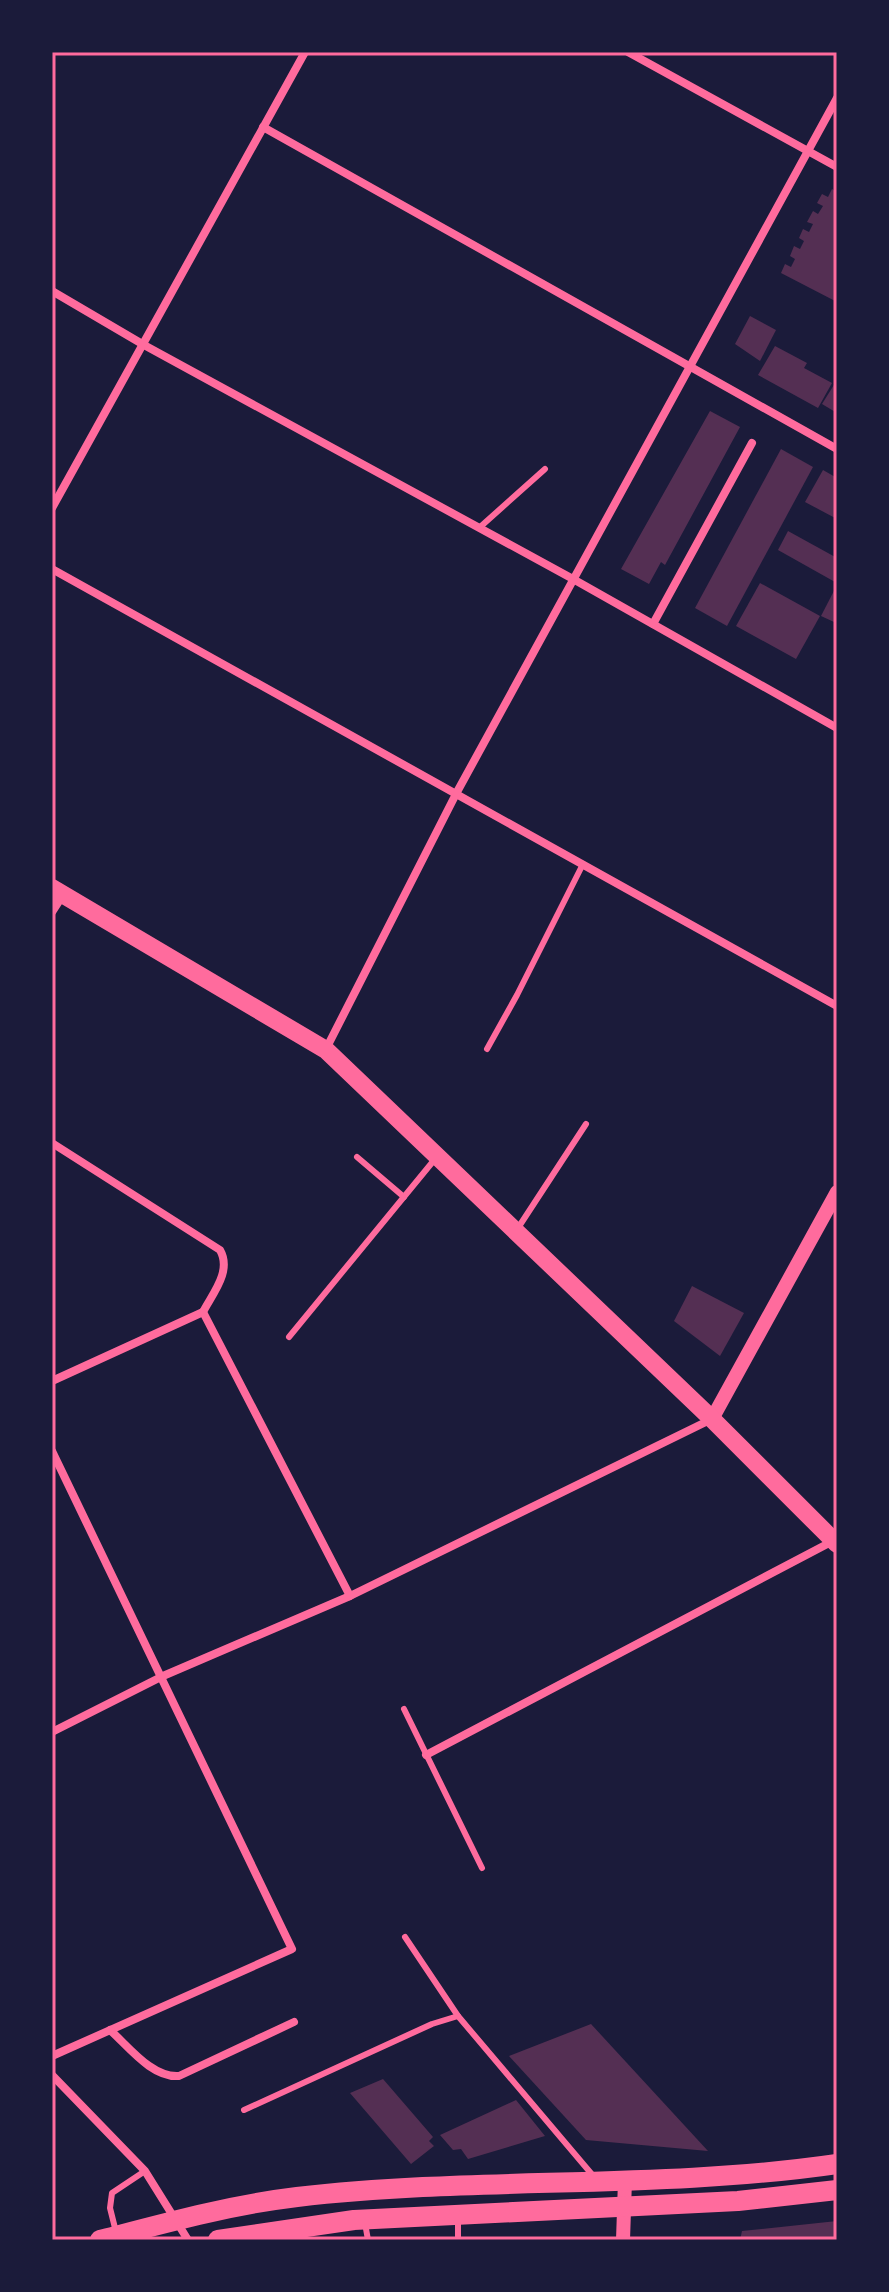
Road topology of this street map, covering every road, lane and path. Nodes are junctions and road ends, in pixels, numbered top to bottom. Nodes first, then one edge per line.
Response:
1 (305, 52) edge
2 (628, 52) edge
3 (837, 98) edge
4 (263, 127) junction
5 (808, 151) junction
6 (837, 167) edge
7 (52, 291) edge
8 (144, 345) junction
9 (689, 365) junction
10 (752, 443) dead end
11 (837, 449) edge
12 (545, 469) dead end
13 (52, 508) edge
14 (479, 528) junction
15 (52, 569) edge
16 (573, 579) junction
17 (653, 624) junction
18 (837, 728) edge
19 (457, 792) junction
20 (583, 863) junction
21 (58, 891) edge
22 (52, 912) edge
23 (837, 1006) edge
24 (487, 1049) dead end
25 (326, 1050) junction
26 (586, 1124) dead end
27 (52, 1143) edge
28 (437, 1156) junction
29 (357, 1157) dead end
30 (837, 1192) edge
31 (404, 1197) junction
32 (516, 1231) junction
33 (203, 1312) junction
34 (289, 1337) dead end
35 (52, 1381) edge
36 (712, 1419) junction
37 (52, 1451) edge
38 (835, 1543) edge
39 (350, 1596) junction
40 (163, 1676) junction
41 (404, 1709) dead end
42 (52, 1732) edge
43 (426, 1755) junction
44 (482, 1868) dead end
45 (405, 1937) dead end
46 (458, 2016) junction
47 (294, 2022) dead end
48 (110, 2030) junction
49 (52, 2056) edge
50 (52, 2075) edge
51 (244, 2110) dead end
52 (837, 2164) edge
53 (145, 2171) junction
54 (625, 2180) junction
55 (597, 2181) junction
56 (837, 2190) edge
57 (625, 2207) junction
58 (458, 2213) junction
59 (176, 2219) junction
60 (366, 2230) edge
61 (298, 2233) edge
62 (109, 2238) edge
63 (188, 2240) edge
64 (218, 2240) edge
65 (458, 2240) edge
66 (623, 2240) edge

1 - 4 street
2 - 5 street
3 - 5 street
4 - 8 street
4 - 9 street
5 - 6 street
5 - 9 street
7 - 8 street
8 - 13 street
8 - 14 street
9 - 11 street
9 - 16 street
10 - 17 street
12 - 14 lane
14 - 16 street
15 - 19 street
16 - 17 street
16 - 19 street
17 - 18 street
19 - 20 street
19 - 25 street
20 - 23 street
20 - 24 lane
21 - 22 street
21 - 25 main road
25 - 28 main road
26 - 32 lane
27 - 33 street
28 - 31 lane
28 - 32 main road
29 - 31 lane
30 - 36 street
31 - 34 lane
32 - 36 main road
33 - 35 street
33 - 39 street
36 - 38 main road
36 - 39 street
37 - 40 street
38 - 43 street
39 - 40 street
40 - 42 street
40 - 48 street
41 - 43 lane
43 - 44 lane
45 - 46 lane
46 - 51 lane
46 - 55 lane
47 - 48 street
48 - 49 street
50 - 53 street
52 - 54 highway
53 - 59 street
53 - 62 lane
54 - 55 highway
54 - 57 street
55 - 59 highway
56 - 57 highway
57 - 58 highway
57 - 66 street
58 - 60 highway
58 - 65 lane
59 - 62 highway
59 - 63 street
60 - 61 highway
61 - 64 highway

